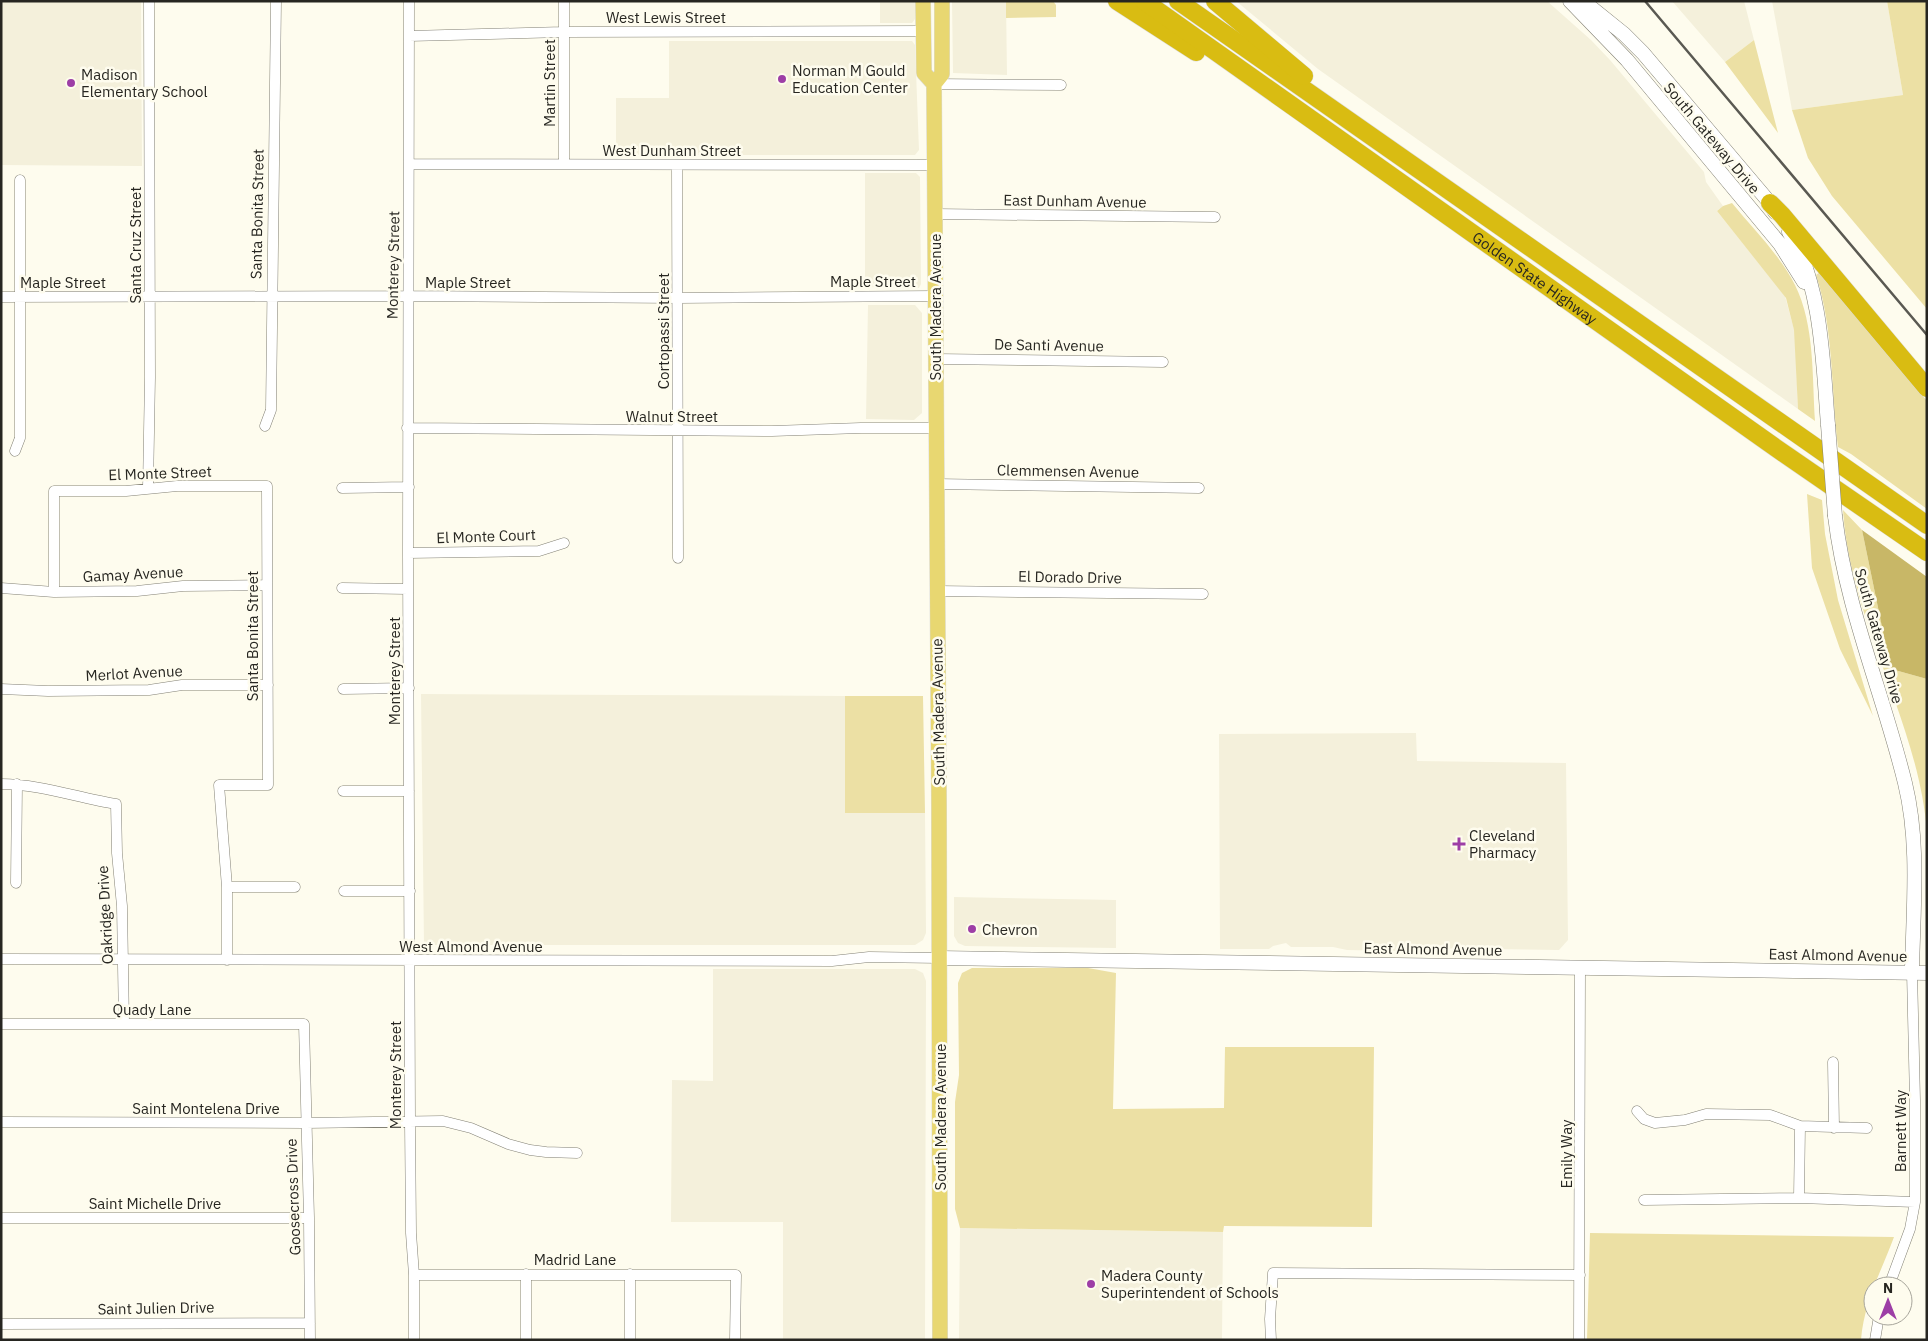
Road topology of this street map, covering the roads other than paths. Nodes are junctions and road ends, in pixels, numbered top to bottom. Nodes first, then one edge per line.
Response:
1 (149, 1) edge
2 (276, 1) edge
3 (409, 1) edge
4 (564, 1) edge
5 (923, 1) edge
6 (942, 1) edge
7 (1117, 1) edge
8 (1144, 1) edge
9 (1178, 1) edge
10 (1215, 1) edge
11 (1570, 1) edge
12 (1582, 1) edge
13 (924, 31) junction
14 (563, 32) junction
15 (409, 36) junction
16 (934, 84) junction
17 (1061, 85) dead end
18 (1392, 150) junction
19 (409, 164) junction
20 (564, 164) junction
21 (677, 165) junction
22 (935, 165) junction
23 (1378, 167) junction
24 (1742, 169) junction
25 (20, 180) dead end
26 (1727, 182) junction
27 (1770, 203) junction
28 (935, 214) junction
29 (1215, 217) dead end
30 (407, 296) junction
31 (935, 296) junction
32 (1, 297) edge
33 (20, 297) junction
34 (271, 297) junction
35 (150, 298) junction
36 (678, 298) junction
37 (1815, 306) junction
38 (936, 359) junction
39 (1163, 362) dead end
40 (1927, 388) edge
41 (264, 426) dead end
42 (407, 428) junction
43 (936, 428) junction
44 (678, 431) junction
45 (15, 451) dead end
46 (936, 484) junction
47 (267, 486) joint
48 (409, 487) junction
49 (148, 488) junction
50 (342, 488) dead end
51 (1199, 488) dead end
52 (1927, 524) edge
53 (564, 542) dead end
54 (1927, 552) edge
55 (408, 553) junction
56 (678, 558) dead end
57 (267, 585) junction
58 (1, 588) edge
59 (342, 588) dead end
60 (408, 589) junction
61 (936, 591) junction
62 (54, 592) junction
63 (1203, 594) dead end
64 (268, 685) junction
65 (409, 688) junction
66 (1, 689) edge
67 (342, 689) dead end
68 (1, 784) edge
69 (17, 784) junction
70 (343, 791) dead end
71 (409, 791) junction
72 (16, 884) dead end
73 (227, 887) junction
74 (295, 887) dead end
75 (344, 891) dead end
76 (410, 891) junction
77 (940, 958) junction
78 (1, 959) edge
79 (123, 960) junction
80 (227, 960) junction
81 (410, 960) junction
82 (1580, 968) junction
83 (1912, 972) junction
84 (1927, 973) edge
85 (1, 1024) edge
86 (124, 1024) junction
87 (304, 1024) joint
88 (1833, 1062) dead end
89 (1637, 1111) dead end
90 (410, 1121) junction
91 (1, 1122) edge
92 (306, 1123) junction
93 (1800, 1126) junction
94 (1834, 1128) junction
95 (1866, 1128) dead end
96 (577, 1153) dead end
97 (1799, 1198) junction
98 (1644, 1200) dead end
99 (1915, 1202) junction
100 (1, 1218) edge
101 (309, 1218) junction
102 (526, 1274) junction
103 (630, 1274) junction
104 (414, 1275) junction
105 (1580, 1275) junction
106 (1893, 1276) edge
107 (310, 1323) junction
108 (1, 1324) edge
109 (1877, 1326) edge
110 (310, 1340) edge
111 (414, 1340) edge
112 (526, 1340) edge
113 (630, 1340) edge
114 (736, 1340) edge
115 (940, 1340) edge
116 (1271, 1340) edge
117 (1579, 1340) edge
118 (1875, 1340) edge

1 - 35 street, Santa Cruz Street
2 - 34 street, Santa Bonita Street
3 - 15 street, Monterey Street
4 - 14 street, Martin Street
5 - 13 main road, South Madera Avenue
6 - 16 main road, South Madera Avenue
7 - 23 highway
8 - 23 highway, Golden State Highway
9 - 18 highway, Golden State Highway
10 - 18 highway
11 - 26 main road, South Gateway Drive
12 - 24 main road, South Gateway Drive
13 - 14 street, West Lewis Street
13 - 16 main road, South Madera Avenue
14 - 15 street, West Lewis Street
14 - 20 street, Martin Street
15 - 19 street, Monterey Street
16 - 17 street
16 - 22 main road, South Madera Avenue
18 - 52 highway, Golden State Highway
19 - 20 street, West Dunham Street
19 - 30 street, Monterey Street
20 - 21 street, West Dunham Street
21 - 22 street, West Dunham Street
21 - 36 street, Cortopassi Street
22 - 28 main road, South Madera Avenue
23 - 54 highway, Golden State Highway
24 - 26 main road
24 - 27 main road, South Gateway Drive
25 - 33 street
26 - 37 main road, South Gateway Drive
27 - 37 main road, South Gateway Drive
27 - 40 highway
28 - 29 street, East Dunham Avenue
28 - 31 main road, South Madera Avenue
30 - 34 street, Maple Street
30 - 36 street, Maple Street
30 - 42 street, Monterey Street
31 - 36 street, Maple Street
31 - 38 main road, South Madera Avenue
32 - 33 street, Maple Street
33 - 35 street, Maple Street
33 - 45 street
34 - 35 street, Maple Street
34 - 41 street, Santa Bonita Street
35 - 49 street, Santa Cruz Street
36 - 44 street, Cortopassi Street
37 - 83 main road, South Gateway Drive, bridge
38 - 39 street, De Santi Avenue
38 - 43 main road, South Madera Avenue
42 - 44 street, Walnut Street
42 - 48 street, Monterey Street
43 - 44 street, Walnut Street
43 - 46 main road, South Madera Avenue
44 - 56 street, Cortopassi Street
46 - 51 street, Clemmensen Avenue
46 - 61 main road, South Madera Avenue
47 - 49 street, El Monte Street
47 - 57 street, Santa Bonita Street
48 - 50 street
48 - 55 street, Monterey Street
49 - 62 street, El Monte Street
53 - 55 street, El Monte Court
55 - 60 street, Monterey Street
57 - 62 street, Gamay Avenue
57 - 64 street, Santa Bonita Street
58 - 62 street, Gamay Avenue
59 - 60 street
60 - 65 street, Monterey Street
61 - 63 street, El Dorado Drive
61 - 77 main road, South Madera Avenue
64 - 66 street, Merlot Avenue
64 - 73 street, Santa Bonita Street
65 - 67 street
65 - 71 street, Monterey Street
68 - 69 street
69 - 72 street
69 - 79 street, Oakridge Drive
70 - 71 street
71 - 76 street, Monterey Street
73 - 74 street
73 - 80 street
75 - 76 street
76 - 81 street, Monterey Street
77 - 81 street, West Almond Avenue
77 - 82 main road, East Almond Avenue
77 - 115 main road, South Madera Avenue
78 - 79 street, West Almond Avenue
79 - 80 street, West Almond Avenue
79 - 86 street, Oakridge Drive
80 - 81 street, West Almond Avenue
81 - 90 street, Monterey Street
82 - 83 main road, East Almond Avenue
82 - 105 street, Emily Way
83 - 84 main road, East Almond Avenue
83 - 99 street, Barnett Way
85 - 86 street, Quady Lane
86 - 87 street, Quady Lane
87 - 92 street, Goosecross Drive
88 - 94 street
89 - 93 street
90 - 92 street, Saint Montelena Drive
90 - 96 street, Saint Montelena Drive
90 - 104 street, Monterey Street
91 - 92 street, Saint Montelena Drive
92 - 101 street, Goosecross Drive
93 - 94 street
93 - 97 street
94 - 95 street
97 - 98 street
97 - 99 street
99 - 106 street, Barnett Way
100 - 101 street, Saint Michelle Drive
101 - 107 street, Goosecross Drive
102 - 103 street, Madrid Lane
102 - 104 street, Madrid Lane
102 - 112 street
103 - 113 street
103 - 114 street, Madrid Lane
104 - 111 street, Monterey Street
105 - 116 street
105 - 117 street, Emily Way
107 - 108 street, Saint Julien Drive
107 - 110 street, Goosecross Drive
109 - 118 street

